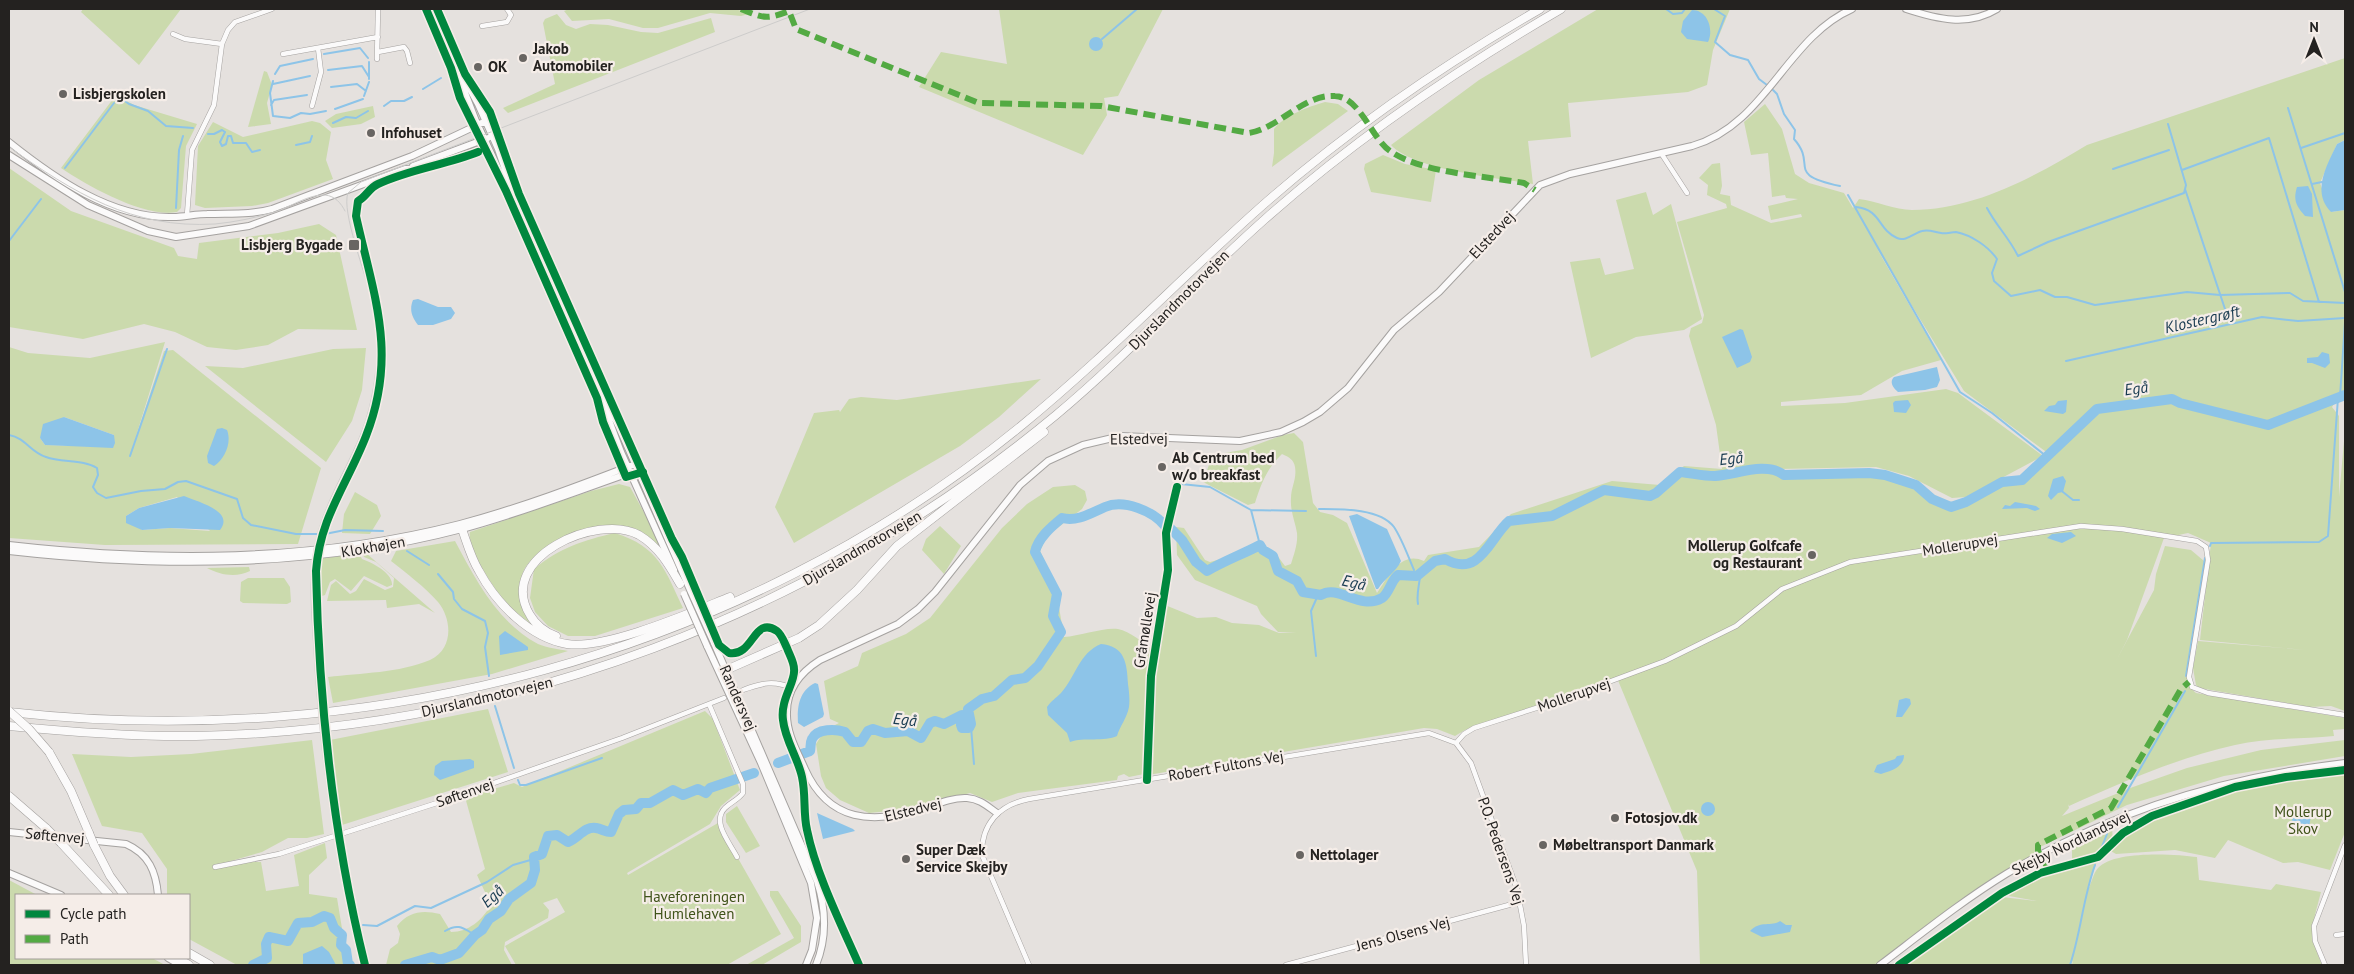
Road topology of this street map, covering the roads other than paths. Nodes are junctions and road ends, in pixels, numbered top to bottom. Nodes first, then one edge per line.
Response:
1 (272, 9) edge
2 (378, 9) edge
3 (431, 9) edge
4 (506, 9) edge
5 (1540, 9) edge
6 (1562, 9) edge
7 (1852, 9) edge
8 (1906, 9) edge
9 (1998, 9) edge
10 (482, 26) dead end
11 (174, 34) dead end
12 (378, 37) junction
13 (222, 44) junction
14 (318, 48) junction
15 (378, 52) junction
16 (283, 54) dead end
17 (452, 56) junction
18 (377, 59) dead end
19 (410, 63) dead end
20 (312, 106) dead end
21 (486, 121) junction
22 (478, 125) junction
23 (493, 136) junction
24 (484, 140) junction
25 (9, 142) edge
26 (487, 147) junction
27 (1661, 153) junction
28 (9, 155) edge
29 (405, 169) junction
30 (1687, 193) dead end
31 (520, 210) junction
32 (186, 215) junction
33 (1135, 344) junction
34 (595, 383) junction
35 (636, 467) junction
36 (628, 470) junction
37 (461, 526) junction
38 (9, 545) edge
39 (9, 551) edge
40 (800, 569) junction
41 (680, 584) junction
42 (688, 593) junction
43 (612, 638) junction
44 (723, 672) junction
45 (792, 688) junction
46 (743, 690) dead end
47 (724, 698) dead end
48 (709, 704) junction
49 (9, 711) edge
50 (2345, 715) edge
51 (9, 726) edge
52 (1456, 743) junction
53 (2345, 763) edge
54 (9, 796) edge
55 (997, 813) junction
56 (9, 832) edge
57 (2345, 844) edge
58 (737, 857) dead end
59 (215, 867) dead end
60 (9, 873) edge
61 (58, 894) edge
62 (108, 894) edge
63 (123, 894) edge
64 (158, 894) edge
65 (1520, 902) junction
66 (2345, 934) edge
67 (2336, 935) dead end
68 (190, 949) edge
69 (190, 954) edge
70 (178, 959) edge
71 (189, 965) edge
72 (211, 965) edge
73 (806, 965) edge
74 (816, 965) edge
75 (1029, 965) edge
76 (1286, 965) edge
77 (1526, 965) edge
78 (1880, 965) edge
79 (2325, 965) edge

1 - 13 street
2 - 12 street
3 - 17 street, Randersvej
4 - 10 street
5 - 40 highway, Djurslandmotorvejen
6 - 33 highway, Djurslandmotorvejen
7 - 27 street, Elstedvej
8 - 9 street
11 - 13 street
12 - 14 street
12 - 15 street
13 - 32 street
14 - 16 street
14 - 20 street
15 - 18 street
15 - 19 street
17 - 21 street, Randersvej
17 - 22 street, Randersvej
21 - 22 street
21 - 23 street, Randersvej
22 - 24 street, Randersvej
22 - 32 street
23 - 24 street
23 - 31 street, Randersvej
24 - 26 street, Randersvej
24 - 29 street
25 - 32 street
26 - 29 street
26 - 31 street, Randersvej
27 - 30 street
27 - 45 street, Elstedvej
28 - 29 street
31 - 34 street, Randersvej
33 - 44 highway
33 - 51 highway, Djurslandmotorvejen
34 - 35 street, Randersvej
34 - 36 street, Randersvej
35 - 36 street, Klokhøjen
35 - 42 street, Randersvej
36 - 37 street, Klokhøjen
36 - 41 street, Randersvej
37 - 38 street, Klokhøjen
37 - 39 street, Klokhøjen
37 - 43 highway
40 - 43 highway
40 - 49 highway, Djurslandmotorvejen
41 - 42 street, Randersvej
41 - 43 highway
42 - 44 street, Randersvej, bridge
44 - 73 street, Randersvej
44 - 74 street, Randersvej
45 - 46 street
45 - 55 street, Elstedvej
47 - 48 street, Søftenvej
48 - 58 street
48 - 59 street, Søftenvej
49 - 63 highway, bridge
50 - 52 street, Mollerupvej
52 - 55 street, Robert Fultons Vej
52 - 65 street, P.O. Pedersens Vej
53 - 78 street, Skejby Nordlandsvej
54 - 62 highway, bridge
55 - 75 street
56 - 64 street, Søftenvej
57 - 79 street
60 - 61 street
65 - 76 street, Jens Olsens Vej
65 - 77 street, P.O. Pedersens Vej
66 - 67 street
68 - 72 street
69 - 72 highway
70 - 71 highway

